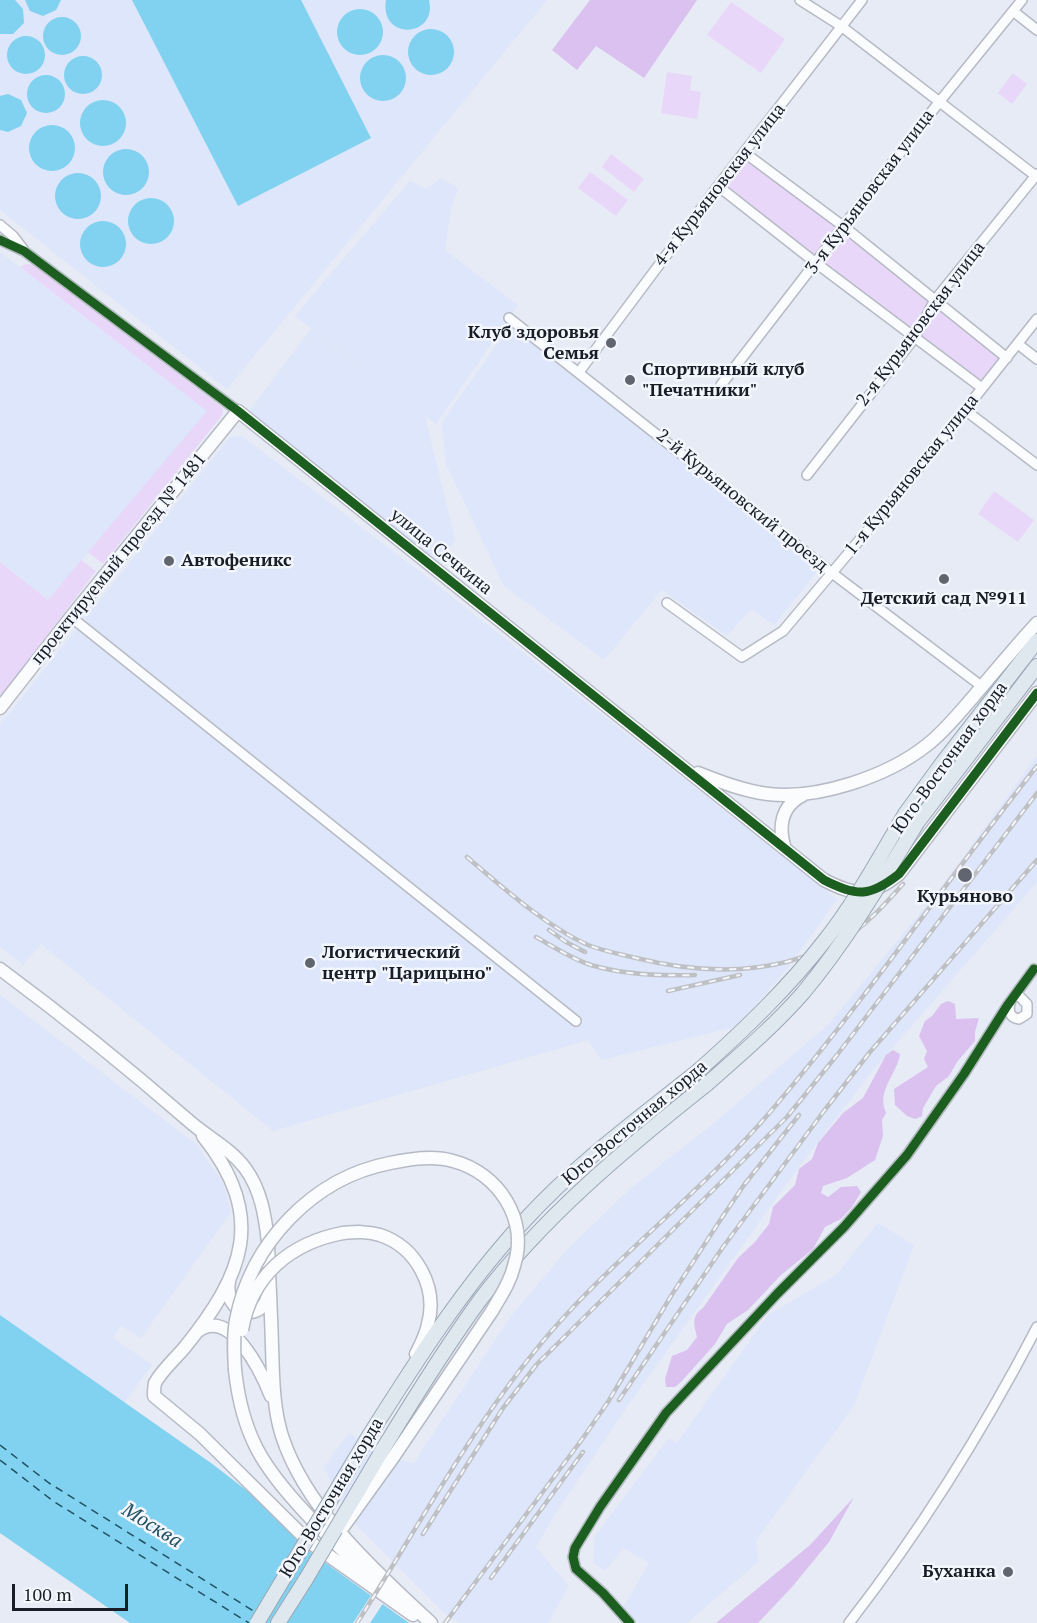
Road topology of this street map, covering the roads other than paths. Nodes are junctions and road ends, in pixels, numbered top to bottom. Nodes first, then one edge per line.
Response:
1 (800, 0) edge
2 (862, 0) edge
3 (1022, 0) edge
4 (1013, 11) junction
5 (842, 26) junction
6 (1037, 30) edge
7 (940, 101) junction
8 (744, 153) junction
9 (1036, 176) edge
10 (718, 186) junction
11 (0, 225) edge
12 (843, 226) junction
13 (0, 240) edge
14 (24, 251) junction
15 (816, 263) junction
16 (935, 300) junction
17 (509, 318) dead end
18 (1037, 319) edge
19 (915, 337) junction
20 (1018, 344) junction
21 (1007, 358) junction
22 (1037, 359) edge
23 (579, 372) junction
24 (721, 385) dead end
25 (982, 388) junction
26 (965, 410) junction
27 (238, 411) junction
28 (1037, 465) edge
29 (807, 475) dead end
30 (832, 573) junction
31 (667, 603) dead end
32 (71, 617) junction
33 (1037, 623) edge
34 (1037, 641) edge
35 (1037, 666) edge
36 (976, 682) dead end
37 (1037, 693) edge
38 (0, 708) edge
39 (685, 768) junction
40 (807, 794) junction
41 (785, 849) junction
42 (0, 969) edge
43 (1034, 969) dead end
44 (1017, 994) junction
45 (1010, 1003) junction
46 (1015, 1019) junction
47 (576, 1021) dead end
48 (994, 1027) junction
49 (194, 1126) junction
50 (230, 1279) junction
51 (269, 1283) junction
52 (1037, 1327) edge
53 (196, 1332) junction
54 (235, 1370) junction
55 (398, 1391) junction
56 (277, 1414) junction
57 (389, 1452) junction
58 (257, 1623) edge
59 (278, 1623) edge
60 (429, 1623) edge
61 (630, 1623) edge
62 (849, 1623) edge

1 - 5 street
2 - 5 street, 4-я Курьяновская улица
3 - 4 street, 3-я Курьяновская улица
4 - 6 street
4 - 7 street, 3-я Курьяновская улица
5 - 7 street
5 - 8 street, 4-я Курьяновская улица
7 - 9 street
7 - 12 street, 3-я Курьяновская улица
8 - 10 street, 4-я Курьяновская улица
8 - 12 street
9 - 16 street, 2-я Курьяновская улица
10 - 15 street
10 - 23 street, 4-я Курьяновская улица
11 - 14 street, улица Сечкина
12 - 15 street, 3-я Курьяновская улица
12 - 16 street
13 - 14 street, улица Сечкина
14 - 27 street, улица Сечкина
15 - 19 street
15 - 24 street, 3-я Курьяновская улица
16 - 19 street, 2-я Курьяновская улица
16 - 21 street
17 - 23 street, 2-й Курьяновский проезд
18 - 20 street, 1-я Курьяновская улица
19 - 25 street
19 - 29 street, 2-я Курьяновская улица
20 - 21 street, 1-я Курьяновская улица
20 - 22 street
21 - 25 street, 1-я Курьяновская улица
23 - 30 street, 2-й Курьяновский проезд
25 - 26 street, 1-я Курьяновская улица
26 - 28 street
26 - 30 street, 1-я Курьяновская улица
27 - 32 street, проектируемый проезд № 1481
27 - 39 street, улица Сечкина
30 - 31 street, 1-я Курьяновская улица
30 - 36 street, 2-й Курьяновский проезд
32 - 38 street, проектируемый проезд № 1481
32 - 47 street
33 - 40 street
34 - 55 main road, Юго-Восточная хорда, bridge
35 - 57 main road, Юго-Восточная хорда, bridge
37 - 41 street, улица Сечкина
39 - 40 street
39 - 41 street, улица Сечкина
40 - 41 street
42 - 49 street
43 - 44 street
44 - 45 street
44 - 46 street
45 - 46 street
45 - 48 street
46 - 48 street
48 - 61 street
49 - 50 street
49 - 51 street
50 - 51 street
50 - 53 street
51 - 56 street
52 - 62 street
53 - 56 street
53 - 60 street
54 - 55 street, bridge
54 - 57 street, bridge
54 - 60 street
55 - 58 main road, Юго-Восточная хорда, bridge
56 - 60 street
57 - 59 main road, Юго-Восточная хорда, bridge

